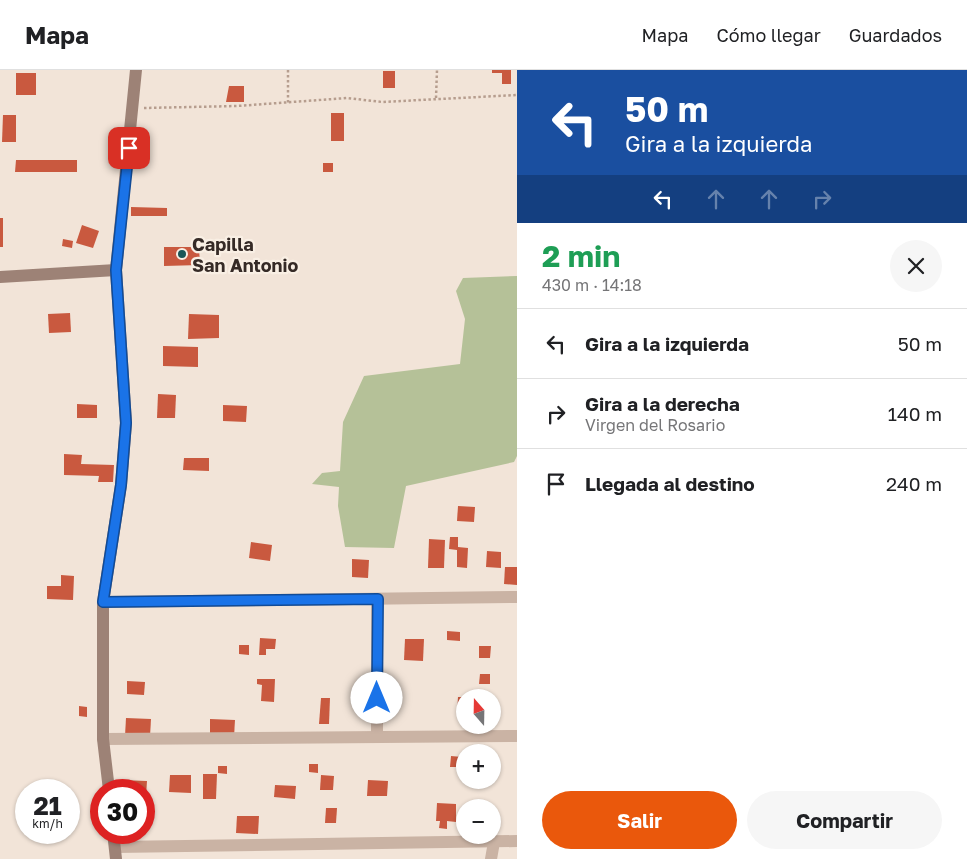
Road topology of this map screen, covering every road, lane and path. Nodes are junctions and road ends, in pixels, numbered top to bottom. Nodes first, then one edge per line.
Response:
1 (136, 70) edge
2 (288, 70) edge
3 (436, 70) edge
4 (517, 95) edge
5 (436, 98) junction
6 (288, 103) junction
7 (132, 108) junction
8 (116, 270) junction
9 (0, 277) edge
10 (517, 597) edge
11 (378, 599) junction
12 (103, 602) junction
13 (517, 736) edge
14 (377, 737) junction
15 (103, 739) junction
16 (108, 779) edge
17 (517, 841) edge
18 (501, 842) edge
19 (456, 843) edge
20 (494, 844) edge
21 (115, 853) edge
22 (491, 859) edge

1 - 7 street
2 - 6 path
3 - 5 path
4 - 5 path
5 - 6 path
6 - 7 path
7 - 8 street
8 - 9 street
8 - 12 street
10 - 11 street
11 - 12 street
11 - 14 street
12 - 15 street
13 - 14 street
14 - 15 street
15 - 16 street
17 - 18 street
19 - 21 street
20 - 22 street

